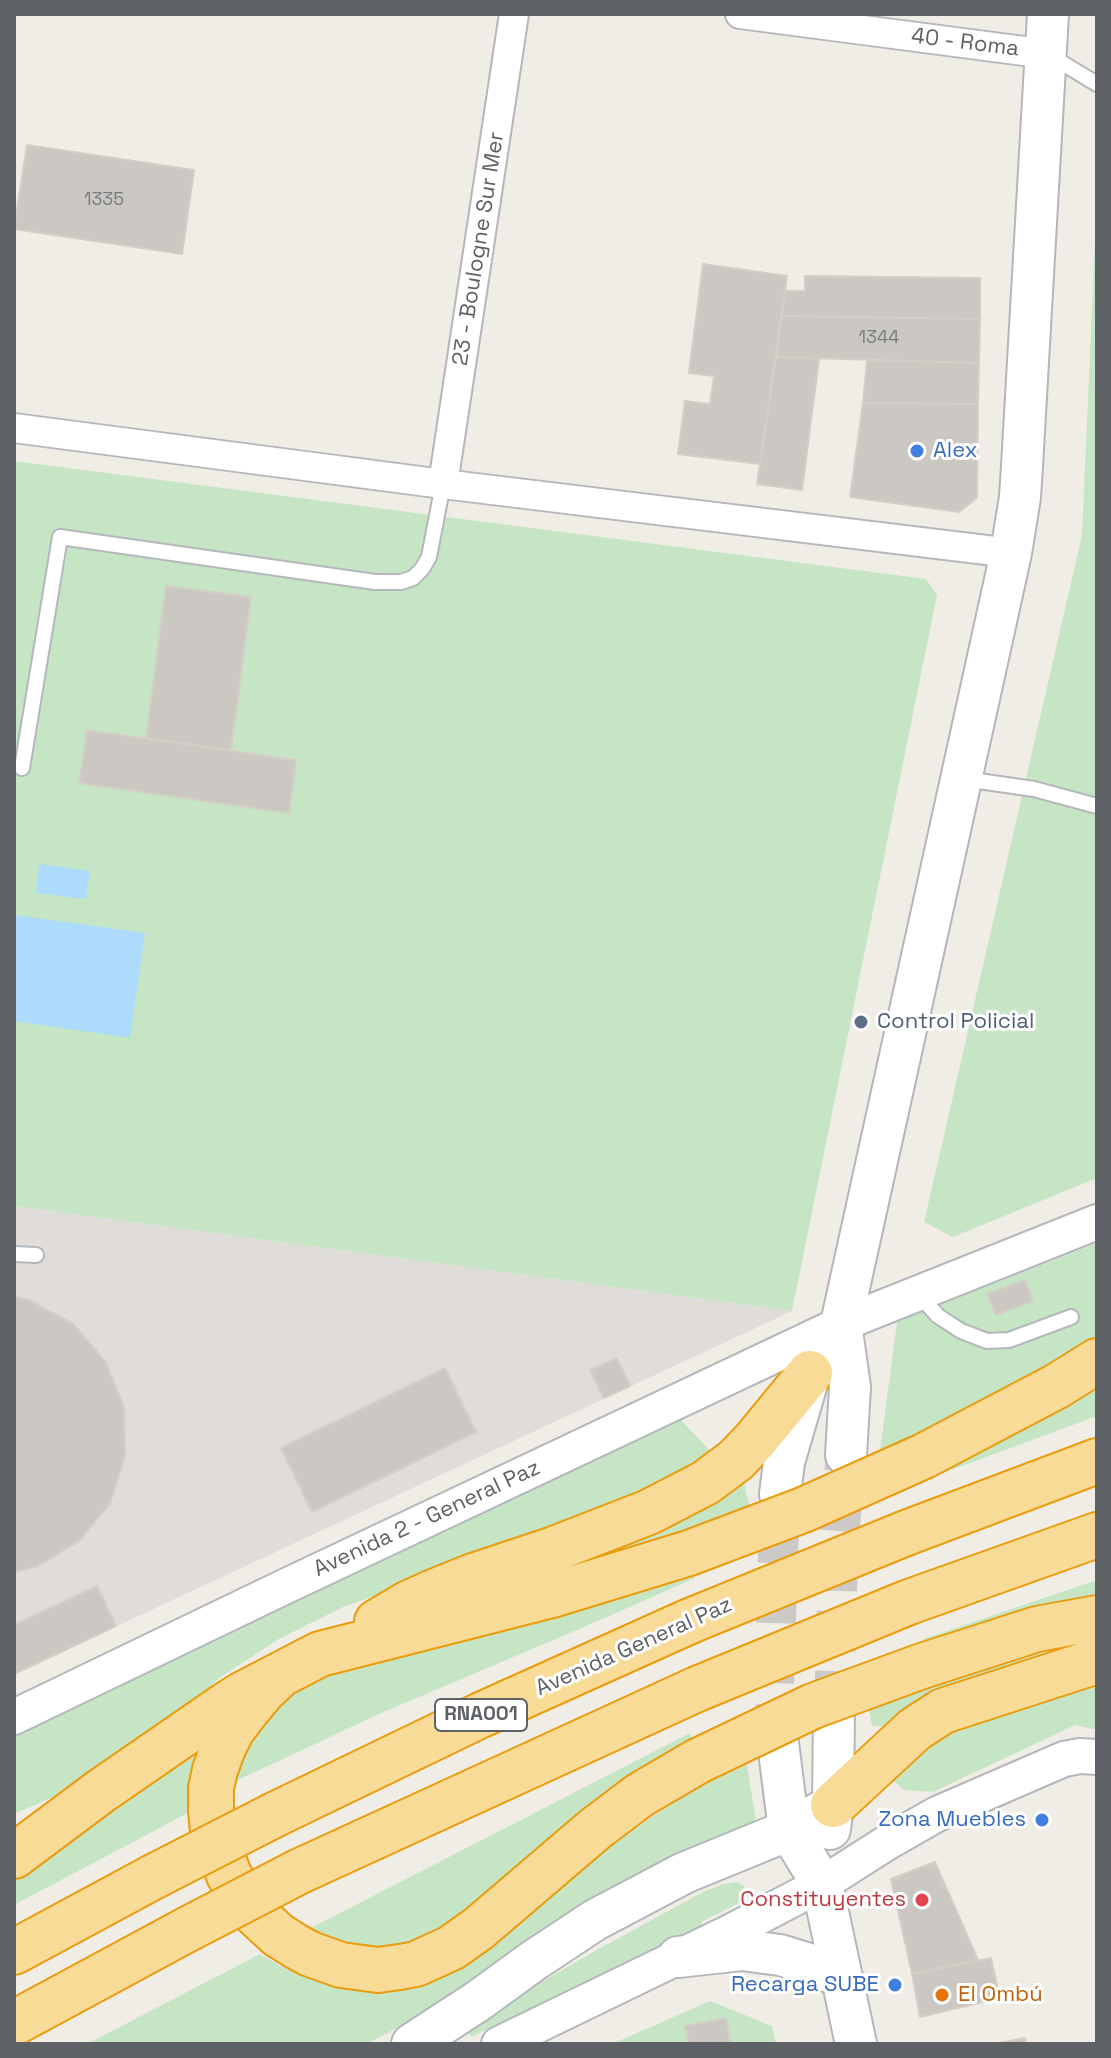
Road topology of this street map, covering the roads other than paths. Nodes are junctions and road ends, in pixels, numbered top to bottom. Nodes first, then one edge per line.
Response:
1 (514, 14) edge
2 (740, 14) edge
3 (1048, 14) edge
4 (1047, 54) junction
5 (1097, 84) edge
6 (14, 428) edge
7 (443, 484) junction
8 (1011, 553) junction
9 (22, 768) dead end
10 (960, 779) junction
11 (1097, 806) edge
12 (1097, 1222) edge
13 (14, 1254) edge
14 (36, 1255) dead end
15 (917, 1293) junction
16 (1071, 1317) dead end
17 (841, 1324) junction
18 (1097, 1361) edge
19 (810, 1373) junction
20 (846, 1455) tunnel mouth
21 (1097, 1461) edge
22 (780, 1494) tunnel mouth
23 (1097, 1535) edge
24 (1097, 1618) edge
25 (337, 1649) junction
26 (1097, 1661) edge
27 (280, 1675) junction
28 (834, 1711) tunnel mouth
29 (14, 1717) edge
30 (778, 1743) tunnel mouth
31 (1097, 1757) edge
32 (101, 1791) junction
33 (833, 1805) junction
34 (14, 1828) edge
35 (789, 1830) junction
36 (14, 1856) edge
37 (822, 1884) junction
38 (14, 1952) edge
39 (678, 1957) junction
40 (842, 1977) junction
41 (14, 2023) edge
42 (412, 2044) edge
43 (499, 2044) edge
44 (856, 2044) edge

1 - 7 street, 23 - Boulogne Sur Mer
2 - 4 street, 40 - Roma
3 - 4 main road
4 - 5 lane
4 - 8 main road
6 - 7 street
7 - 8 street
7 - 9 lane
8 - 10 main road
10 - 11 lane
10 - 17 main road
12 - 15 street, Avenida 2 - General Paz
13 - 14 lane
15 - 16 lane
15 - 17 street, Avenida 2 - General Paz
17 - 19 main road
17 - 20 main road
17 - 29 street, Avenida 2 - General Paz
18 - 25 highway, bridge
19 - 22 main road
19 - 25 highway
21 - 38 highway, Avenida General Paz / RNA001, bridge
23 - 41 highway, RNA001, bridge
24 - 27 highway, bridge
25 - 27 highway
26 - 33 highway
27 - 32 highway
28 - 33 main road
30 - 35 main road
31 - 37 street
32 - 34 street
32 - 36 highway
33 - 35 main road
33 - 37 main road
35 - 37 main road
35 - 42 main road
37 - 39 street
37 - 40 main road
39 - 40 main road
39 - 43 street
40 - 44 main road

